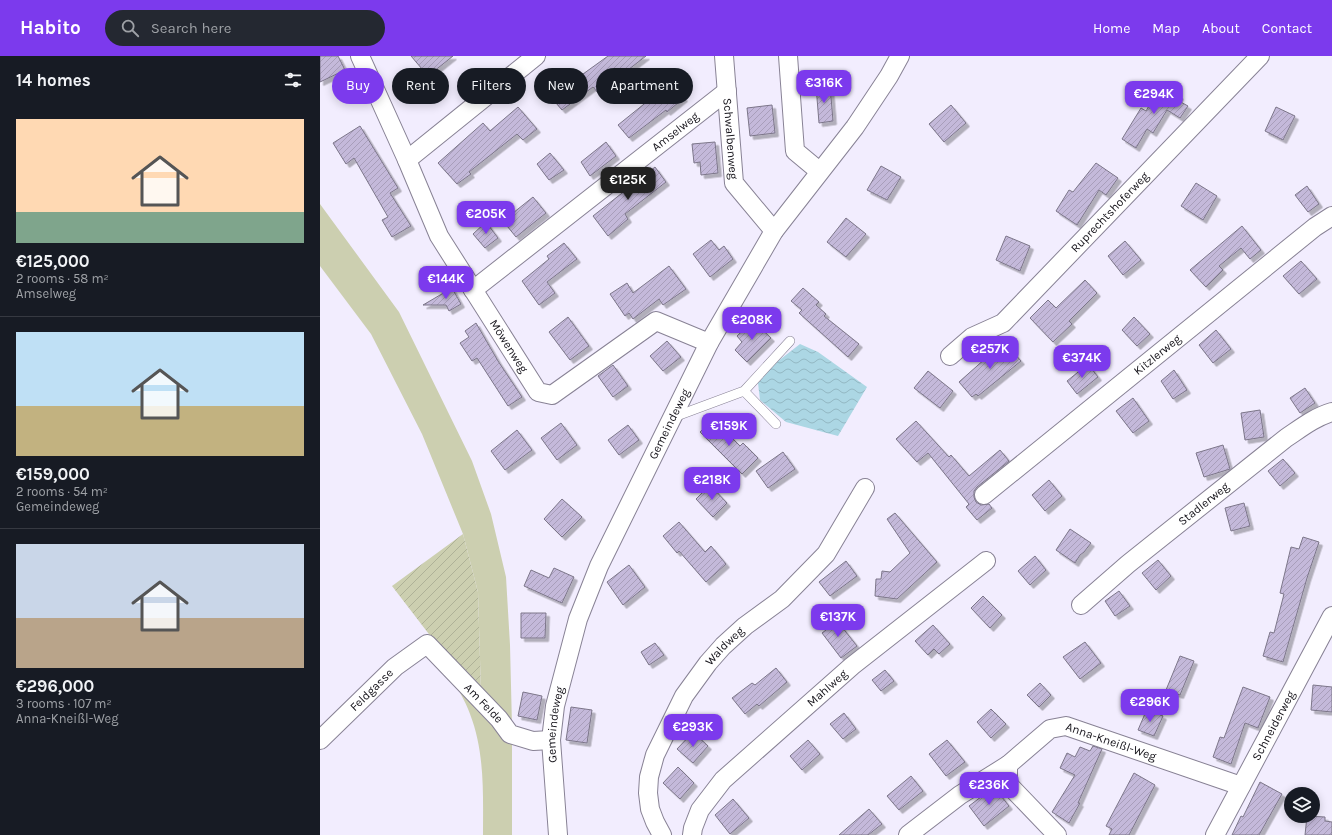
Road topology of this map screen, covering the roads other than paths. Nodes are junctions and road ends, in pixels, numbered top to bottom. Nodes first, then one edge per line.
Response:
1 (360, 56) edge
2 (536, 56) edge
3 (724, 56) edge
4 (788, 56) edge
5 (900, 56) edge
6 (1260, 56) edge
7 (727, 91) junction
8 (407, 160) junction
9 (819, 172) junction
10 (1332, 216) edge
11 (774, 230) junction
12 (473, 290) junction
13 (790, 341) dead end
14 (709, 343) junction
15 (950, 356) dead end
16 (744, 391) junction
17 (1332, 412) edge
18 (672, 418) junction
19 (776, 424) dead end
20 (865, 488) dead end
21 (984, 495) dead end
22 (986, 561) dead end
23 (1082, 605) dead end
24 (1332, 616) edge
25 (427, 644) joint
26 (320, 740) edge
27 (551, 740) junction
28 (1008, 765) junction
29 (1241, 786) junction
30 (558, 835) edge
31 (662, 835) edge
32 (692, 835) edge
33 (908, 835) edge
34 (1057, 835) edge
35 (1215, 835) edge

1 - 8 street, Möwenweg
2 - 8 street
3 - 7 street, Schwalbenweg
4 - 9 street
5 - 9 street, Gemeindeweg
6 - 15 street, Ruprechtshoferweg
7 - 11 street, Schwalbenweg
7 - 12 street, Amselweg
8 - 12 street, Möwenweg
9 - 11 street, Gemeindeweg
10 - 21 street, Kitzlerweg
11 - 14 street, Gemeindeweg
12 - 14 street, Möwenweg
13 - 16 lane
14 - 18 street, Gemeindeweg
16 - 18 lane
16 - 19 lane
17 - 23 street, Stadlerweg
18 - 27 street, Gemeindeweg
20 - 31 street, Waldweg
22 - 32 street, Mahlweg
24 - 29 street, Schneiderweg
25 - 26 street, Feldgasse
25 - 27 street, Am Felde
27 - 30 street, Gemeindeweg
28 - 29 street, Anna-Kneißl-Weg
28 - 33 street, Anna-Kneißl-Weg
28 - 34 street
29 - 35 street, Schneiderweg

